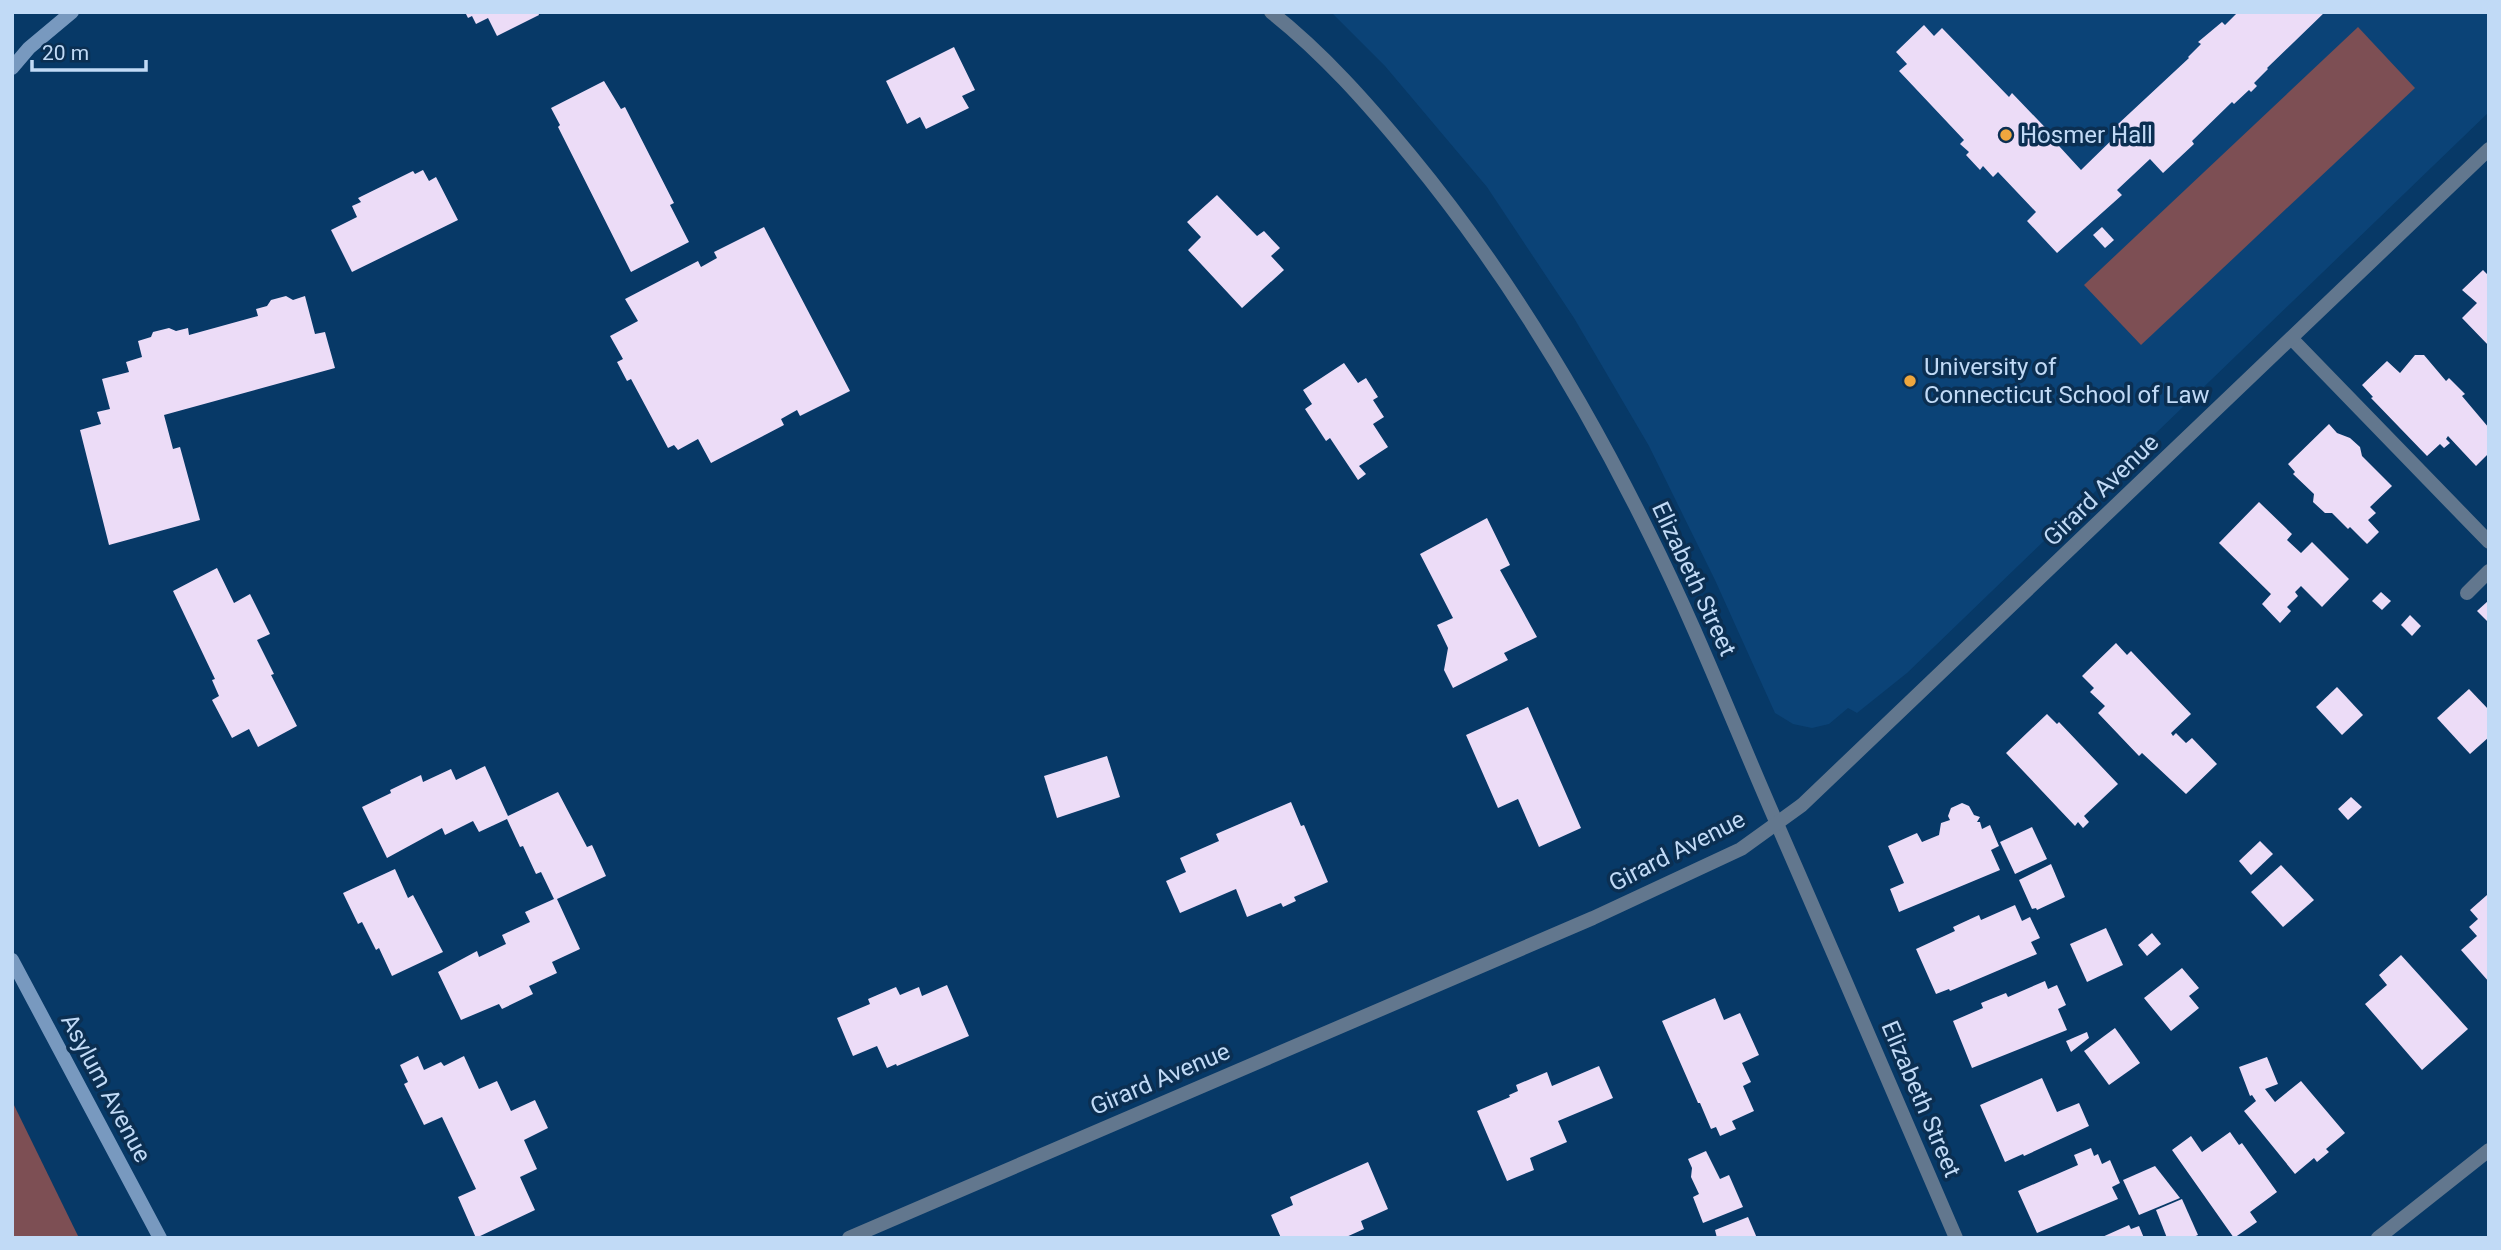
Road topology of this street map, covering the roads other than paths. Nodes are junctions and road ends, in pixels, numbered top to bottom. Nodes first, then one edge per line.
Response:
1 (72, 12) edge
2 (1271, 12) edge
3 (12, 68) edge
4 (2489, 149) edge
5 (2292, 339) junction
6 (2489, 542) edge
7 (2489, 571) edge
8 (2467, 593) dead end
9 (1777, 824) junction
10 (12, 960) edge
11 (2489, 1150) edge
12 (160, 1238) edge
13 (849, 1238) edge
14 (1956, 1238) edge
15 (2378, 1238) edge

1 - 3 main road
2 - 9 street, Elizabeth Street
4 - 5 street, Girard Avenue
5 - 6 street
5 - 9 street, Girard Avenue
7 - 8 street
9 - 13 street, Girard Avenue
9 - 14 street, Elizabeth Street
10 - 12 main road, Asylum Avenue
11 - 15 street

